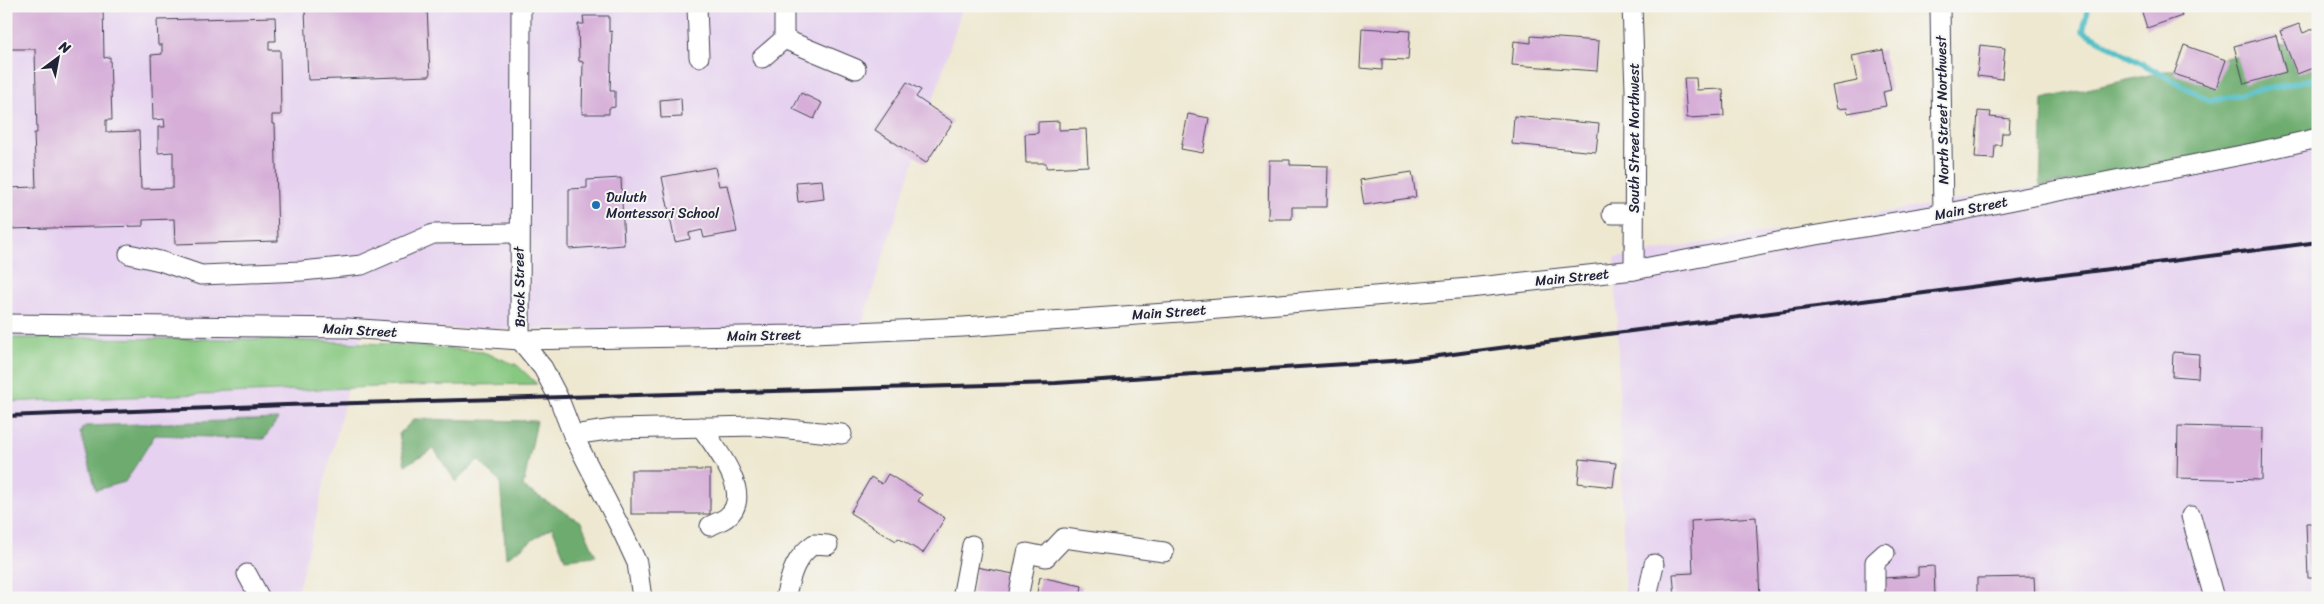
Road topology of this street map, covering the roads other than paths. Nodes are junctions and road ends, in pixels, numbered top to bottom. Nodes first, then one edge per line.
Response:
1 (521, 6) edge
2 (784, 6) edge
3 (1632, 6) edge
4 (1940, 6) edge
5 (697, 7) edge
6 (784, 39) junction
7 (699, 57) dead end
8 (762, 58) dead end
9 (856, 69) dead end
10 (2318, 138) edge
11 (1612, 214) dead end
12 (1634, 214) junction
13 (1944, 214) junction
14 (518, 232) junction
15 (129, 254) dead end
16 (1634, 270) junction
17 (6, 324) edge
18 (520, 340) junction
19 (701, 427) junction
20 (842, 434) dead end
21 (573, 435) junction
22 (2191, 516) dead end
23 (710, 526) dead end
24 (828, 545) dead end
25 (972, 545) dead end
26 (1164, 552) dead end
27 (1885, 553) dead end
28 (1654, 564) dead end
29 (247, 574) dead end
30 (260, 598) edge
31 (642, 598) edge
32 (785, 598) edge
33 (962, 598) edge
34 (1018, 598) edge
35 (1647, 598) edge
36 (1875, 598) edge
37 (2214, 598) edge

1 - 14 street, Brock Street
2 - 6 street
3 - 12 street, South Street Northwest
4 - 13 street, North Street Northwest
5 - 7 street
6 - 8 street
6 - 9 street
10 - 13 street, Main Street
11 - 12 street
12 - 16 street, South Street Northwest
13 - 16 street, Main Street
14 - 15 street
14 - 18 street, Brock Street
16 - 18 street, Main Street
17 - 18 street, Main Street
18 - 21 street, Brock Street
19 - 20 street
19 - 21 street
19 - 23 street
21 - 31 street, Brock Street
22 - 37 street
24 - 32 street
25 - 33 street
26 - 34 street
27 - 36 street
28 - 35 street
29 - 30 street

